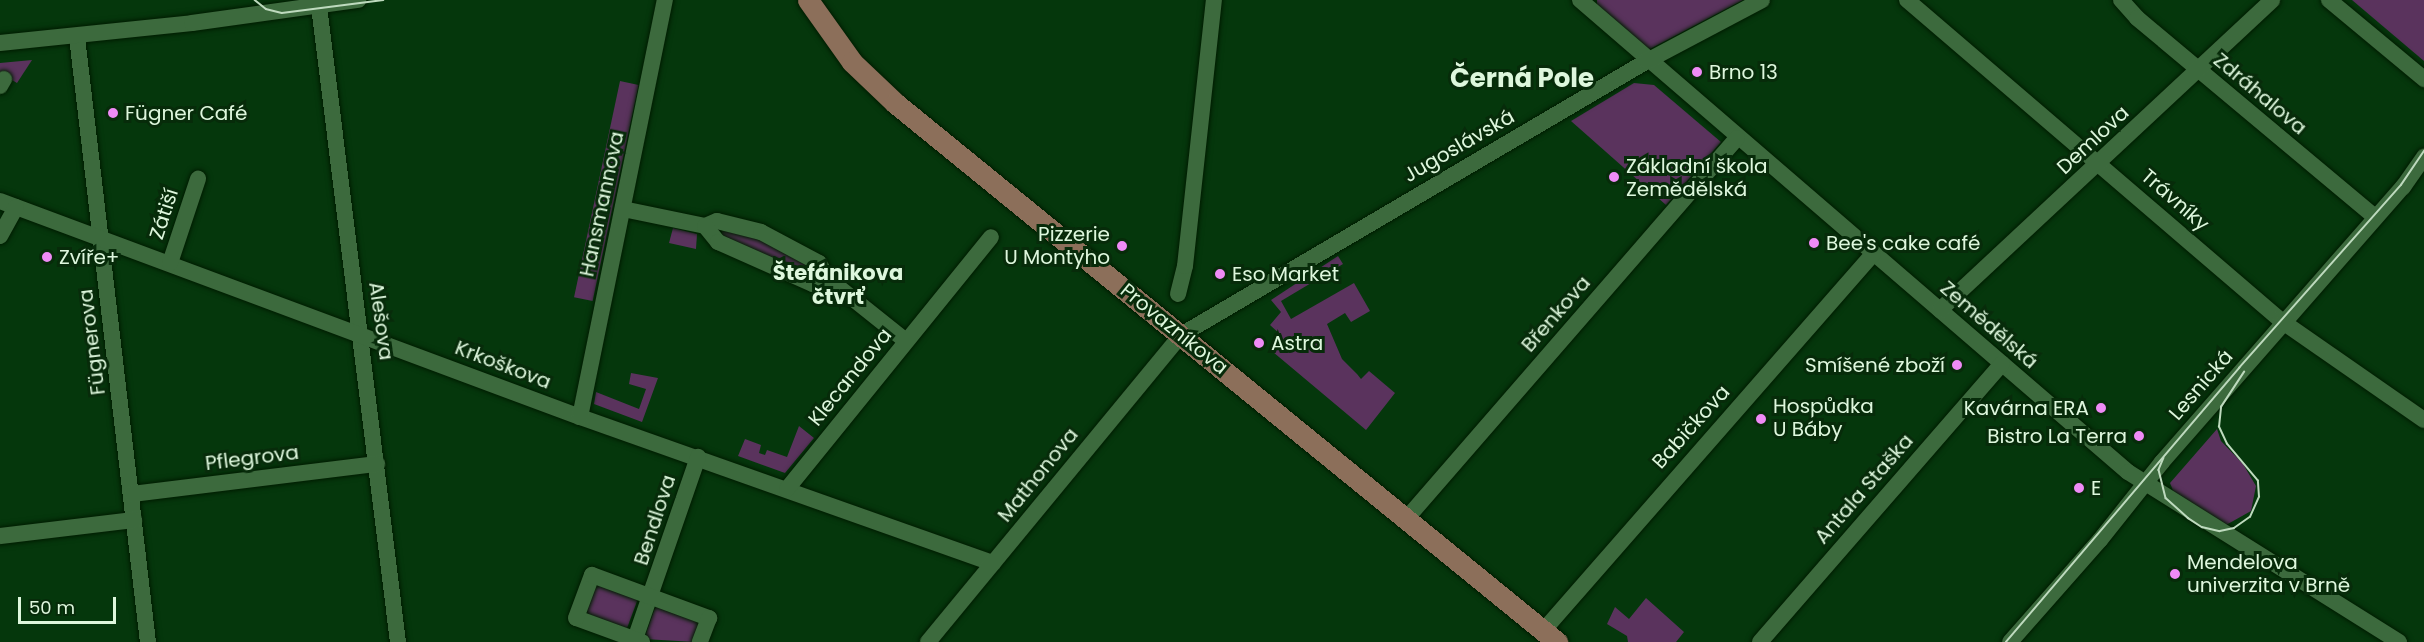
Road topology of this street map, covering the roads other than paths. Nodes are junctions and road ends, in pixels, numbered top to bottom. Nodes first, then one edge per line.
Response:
1 (358, 0) edge
2 (665, 0) edge
3 (808, 0) edge
4 (1214, 0) edge
5 (1580, 0) edge
6 (1762, 0) edge
7 (1907, 0) edge
8 (2121, 0) edge
9 (2272, 0) edge
10 (2329, 0) edge
11 (319, 6) junction
12 (77, 37) junction
13 (0, 43) edge
14 (1647, 61) junction
15 (2199, 70) junction
16 (2424, 80) edge
17 (1737, 138) junction
18 (2424, 157) edge
19 (2100, 163) junction
20 (198, 178) dead end
21 (2417, 183) edge
22 (0, 201) edge
23 (16, 207) junction
24 (623, 208) junction
25 (2375, 217) junction
26 (705, 226) junction
27 (0, 236) edge
28 (991, 237) dead end
29 (101, 238) junction
30 (1873, 254) junction
31 (170, 263) junction
32 (827, 278) junction
33 (1178, 294) dead end
34 (1940, 310) junction
35 (2283, 322) junction
36 (360, 333) junction
37 (1181, 335) junction
38 (906, 341) junction
39 (2002, 364) junction
40 (580, 417) junction
41 (2424, 420) edge
42 (698, 458) junction
43 (377, 464) junction
44 (2144, 484) junction
45 (787, 489) junction
46 (132, 494) junction
47 (1407, 518) junction
48 (134, 520) junction
49 (0, 536) edge
50 (993, 563) junction
51 (652, 597) junction
52 (1550, 636) edge
53 (637, 641) edge
54 (148, 642) edge
55 (398, 642) edge
56 (700, 642) edge
57 (928, 642) edge
58 (1760, 642) edge
59 (2010, 642) edge
60 (2399, 642) edge

1 - 11 street
2 - 24 street, Hansmannova
3 - 37 main road, Provazníkova
4 - 33 street
5 - 14 street, Zemědělská
6 - 14 street, Jugoslávská
7 - 19 street, Trávníky
8 - 15 street, Zdráhalova
9 - 15 street, Demlova
10 - 16 street
11 - 12 street
11 - 36 street, Alešova
12 - 13 street
12 - 29 street, Fügnerova
14 - 17 street, Zemědělská
14 - 37 street, Jugoslávská
15 - 19 street, Demlova
15 - 25 street, Zdráhalova
17 - 30 street, Zemědělská
17 - 47 street, Břenkova
18 - 21 street, Lesnická
19 - 34 street, Demlova
19 - 35 street, Trávníky
20 - 31 street, Zátiší
21 - 25 street, Lesnická
22 - 23 street, Krkoškova
23 - 27 street
23 - 29 street, Krkoškova
24 - 26 street
24 - 40 street, Hansmannova
25 - 35 street, Lesnická
26 - 32 street
26 - 32 street
28 - 38 street, Klecandova
29 - 31 street, Krkoškova
29 - 46 street, Fügnerova
30 - 34 street, Zemědělská
30 - 52 street, Babičkova
31 - 36 street, Krkoškova
32 - 38 street
34 - 39 street, Zemědělská
35 - 41 street, Trávníky
35 - 44 street, Lesnická
36 - 40 street, Krkoškova
36 - 43 street, Alešova
37 - 47 main road, Provazníkova
37 - 50 street, Mathonova
38 - 45 street, Klecandova
39 - 44 street, Zemědělská
39 - 58 street, Antala Staška
40 - 42 street, Krkoškova
42 - 45 street, Krkoškova
42 - 51 street, Bendlova
43 - 46 street, Pflegrova
43 - 55 street, Alešova
44 - 59 street, Lesnická
44 - 60 street, Zemědělská
45 - 50 street, Krkoškova
46 - 48 street, Fügnerova
47 - 52 main road, Provazníkova
48 - 49 street
48 - 54 street, Fügnerova
50 - 57 street, Mathonova
51 - 53 street, Bendlova
51 - 53 street, Bendlova
51 - 56 street, Bendlova

